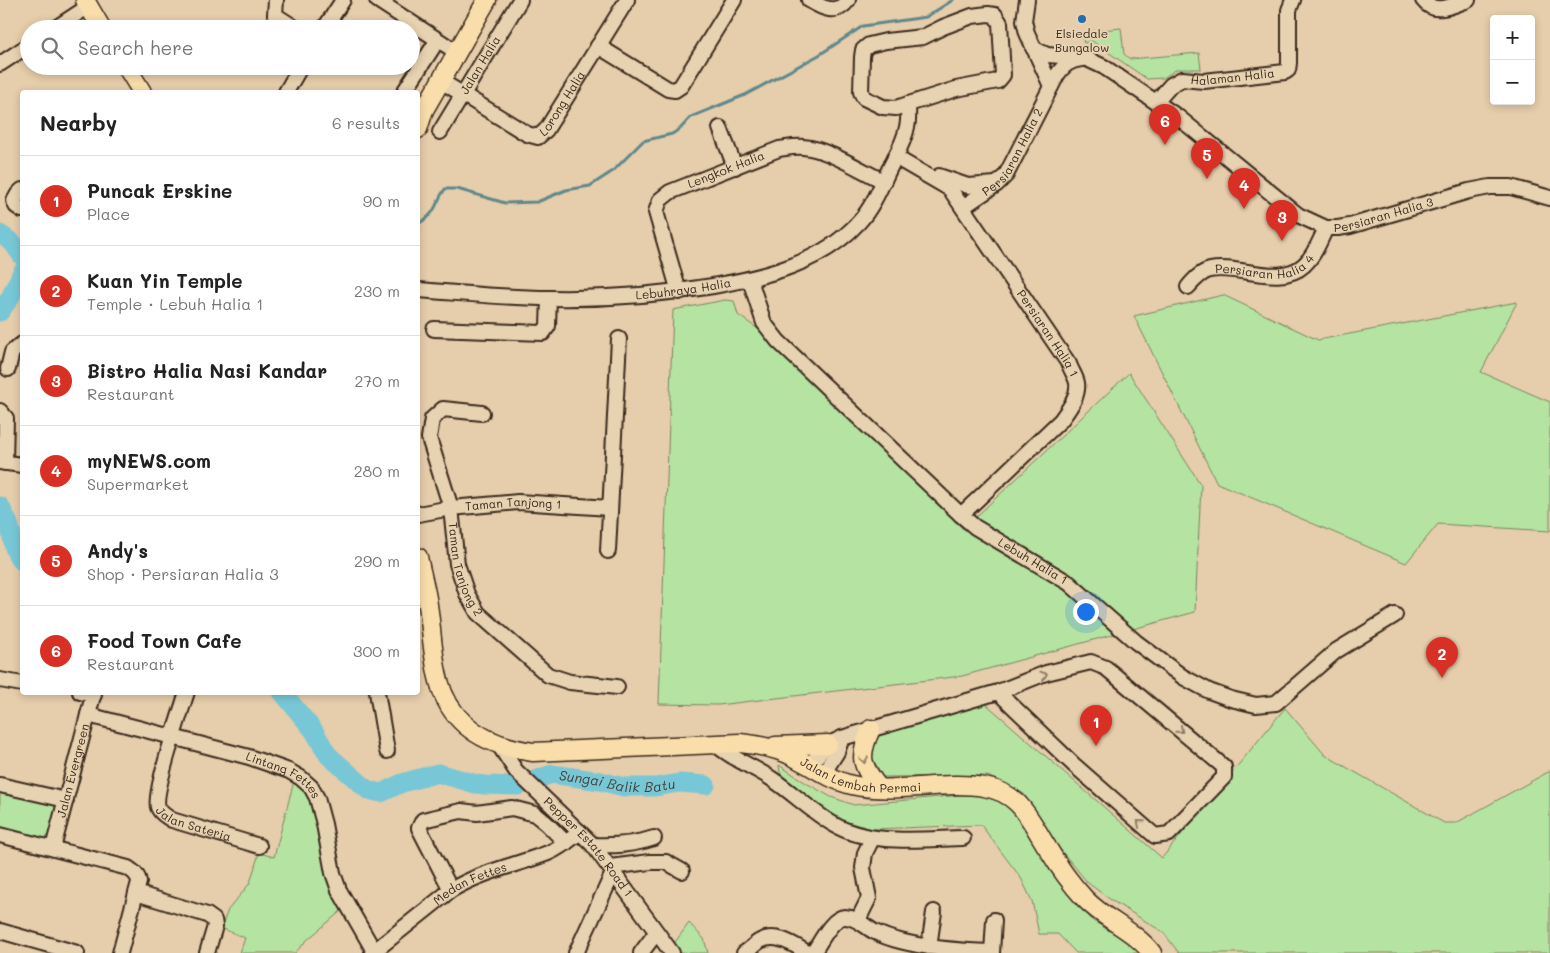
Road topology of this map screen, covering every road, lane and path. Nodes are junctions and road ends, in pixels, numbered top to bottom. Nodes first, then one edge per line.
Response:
1 (276, 0) edge
2 (344, 0) edge
3 (377, 0) edge
4 (487, 0) edge
5 (520, 0) edge
6 (627, 0) edge
7 (734, 0) edge
8 (809, 0) edge
9 (848, 0) edge
10 (1027, 0) edge
11 (1293, 0) edge
12 (1423, 0) edge
13 (1468, 0) edge
14 (87, 3) edge
15 (65, 20) edge
16 (97, 20) edge
17 (284, 20) edge
18 (330, 20) edge
19 (407, 20) edge
20 (420, 29) edge
21 (438, 41) junction
22 (598, 46) junction
23 (1033, 48) junction
24 (20, 52) edge
25 (458, 53) junction
26 (1087, 59) junction
27 (0, 64) edge
28 (420, 68) edge
29 (132, 75) edge
30 (296, 75) edge
31 (415, 75) edge
32 (441, 81) junction
33 (1051, 86) junction
34 (141, 90) edge
35 (287, 90) edge
36 (405, 90) edge
37 (464, 95) junction
38 (1156, 102) junction
39 (908, 104) junction
40 (421, 113) edge
41 (720, 128) dead end
42 (440, 132) dead end
43 (895, 157) junction
44 (735, 167) junction
45 (924, 173) junction
46 (884, 181) junction
47 (997, 184) junction
48 (20, 193) edge
49 (1550, 198) edge
50 (963, 207) junction
51 (20, 209) edge
52 (1326, 228) junction
53 (750, 280) junction
54 (1188, 287) dead end
55 (420, 290) edge
56 (679, 292) junction
57 (549, 298) junction
58 (434, 329) dead end
59 (619, 339) dead end
60 (20, 346) edge
61 (8, 369) dead end
62 (0, 411) edge
63 (482, 413) dead end
64 (2, 462) edge
65 (20, 465) edge
66 (451, 508) junction
67 (610, 508) junction
68 (420, 514) edge
69 (961, 515) junction
70 (608, 551) dead end
71 (420, 565) edge
72 (1395, 615) dead end
73 (0, 680) edge
74 (20, 684) edge
75 (617, 687) dead end
76 (998, 692) junction
77 (89, 695) edge
78 (185, 695) edge
79 (378, 695) edge
80 (88, 715) junction
81 (871, 729) junction
82 (173, 737) junction
83 (835, 741) junction
84 (714, 743) junction
85 (499, 745) junction
86 (765, 746) junction
87 (387, 751) dead end
88 (816, 770) junction
89 (0, 784) edge
90 (879, 788) junction
91 (66, 800) junction
92 (580, 832) junction
93 (0, 835) edge
94 (654, 838) dead end
95 (872, 838) junction
96 (964, 838) dead end
97 (566, 843) junction
98 (593, 845) junction
99 (259, 846) dead end
100 (53, 848) junction
101 (612, 870) junction
102 (682, 871) dead end
103 (451, 890) junction
104 (136, 893) junction
105 (934, 912) dead end
106 (858, 920) junction
107 (994, 920) dead end
108 (0, 931) edge
109 (656, 933) junction
110 (929, 947) junction
111 (373, 952) edge
112 (992, 952) edge
113 (77, 953) edge
114 (120, 953) edge
115 (207, 953) edge
116 (576, 953) edge
117 (641, 953) edge
118 (672, 953) edge
119 (744, 953) edge
120 (808, 953) edge
121 (813, 953) edge
122 (1152, 953) edge

1 - 17 street
2 - 18 street
3 - 19 street
4 - 25 main road
5 - 37 street, Jalan Halia
6 - 22 street, Lorong Halia
7 - 22 street
8 - 9 street
10 - 23 street
11 - 38 street, Halaman Halia
12 - 13 street
14 - 15 street
14 - 16 main road
20 - 21 street
21 - 25 street
21 - 28 street
22 - 37 street, Lorong Halia
23 - 26 street
23 - 33 street
24 - 27 street
25 - 32 main road
26 - 33 street, Persiaran Halia 2
26 - 38 street, Persiaran Halia 3
29 - 34 main road
30 - 35 street
31 - 36 street
32 - 37 street, Lorong Halia
32 - 40 main road
33 - 47 street, Persiaran Halia 2
37 - 42 street, Jalan Halia
38 - 52 street, Persiaran Halia 3
39 - 39 street
39 - 43 street, Lebuhraya Halia
41 - 44 street
43 - 45 street, Persiaran Halia 1
43 - 46 street, Lebuhraya Halia
44 - 46 street, Lengkok Halia
44 - 56 street, Lengkok Halia
45 - 47 street
45 - 50 street, Persiaran Halia 1
46 - 53 street, Lebuhraya Halia
47 - 50 street, Persiaran Halia 2
48 - 51 street
49 - 52 street, Persiaran Halia 3
50 - 69 street, Persiaran Halia 1
52 - 54 street, Persiaran Halia 4
53 - 56 street, Lebuhraya Halia
53 - 69 street, Lebuh Halia 1
55 - 57 street, Lebuhraya Halia
56 - 57 street, Lebuhraya Halia
57 - 58 street
59 - 67 street
60 - 61 street
62 - 64 street
63 - 66 street, Taman Tanjong 2
64 - 65 street
66 - 67 street, Taman Tanjong 1
66 - 68 street, Taman Tanjong 1
66 - 75 street, Taman Tanjong 2
67 - 70 street
69 - 72 street, Lebuh Halia 1
71 - 85 main road, Jalan Lembah Permai
73 - 74 street
76 -> 76 street
76 - 81 street
77 - 80 street, Jalan Evergreen
78 - 82 street, Jalan Sateria
79 - 87 street
80 - 82 street, Lintang Fettes
80 - 91 street, Jalan Evergreen
81 - 83 street
81 -> 90 main road
82 - 99 street, Jalan Sateria
82 - 111 street, Lintang Fettes
83 - 86 main road
83 - 88 street
84 - 85 main road, Jalan Lembah Permai
84 - 86 main road, Jalan Lembah Permai
84 - 95 street
85 - 92 street, Pepper Estate Road 1
86 - 88 main road, Jalan Lembah Permai
88 - 90 main road, Jalan Lembah Permai
89 - 91 street
90 - 122 main road, Jalan Lembah Permai
91 - 100 street, Jalan Evergreen
92 - 97 street, Medan Fettes
92 - 98 street, Pepper Estate Road 1
93 - 100 street
94 - 98 street
95 - 96 street
95 - 106 street
97 - 103 street, Medan Fettes
97 - 103 street
98 - 101 street, Pepper Estate Road 1
100 - 104 street
101 - 102 street
101 - 109 street, Pepper Estate Road 1
101 - 116 street
103 - 111 street, Medan Fettes
104 - 114 street
104 - 115 street
105 - 110 street
106 - 110 street
106 - 121 street
107 - 112 street
108 - 113 street
109 - 117 street
109 - 118 street, Pepper Estate Road 1
110 - 112 street
119 - 120 street

